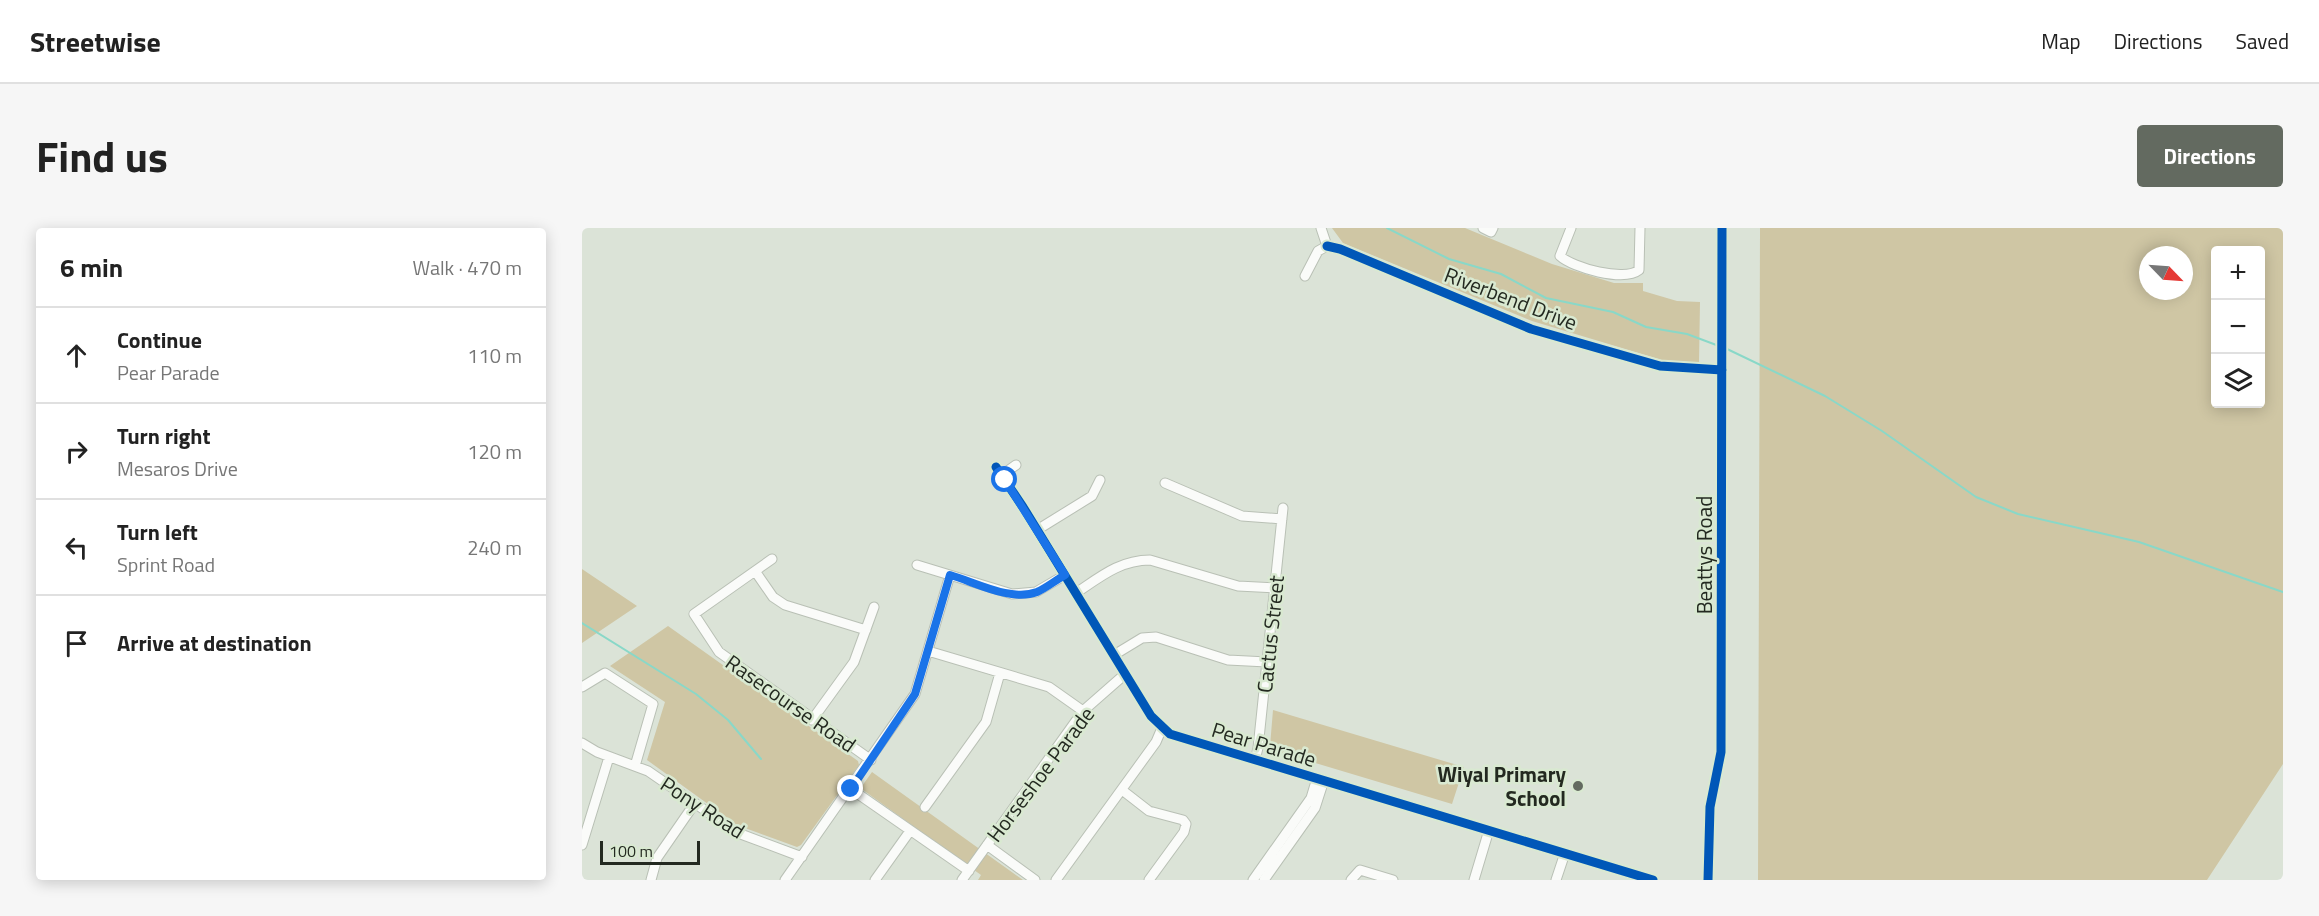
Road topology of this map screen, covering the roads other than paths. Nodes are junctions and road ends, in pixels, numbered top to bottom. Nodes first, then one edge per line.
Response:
1 (1322, 228) edge
2 (1483, 228) edge
3 (1493, 228) edge
4 (1571, 228) edge
5 (1640, 228) edge
6 (1722, 228) edge
7 (1327, 246) junction
8 (1305, 276) dead end
9 (1722, 370) junction
10 (1016, 465) dead end
11 (996, 467) dead end
12 (1002, 476) junction
13 (1100, 480) dead end
14 (1165, 483) dead end
15 (1283, 508) dead end
16 (1282, 519) junction
17 (1037, 530) junction
18 (772, 559) dead end
19 (939, 560) dead end
20 (917, 566) dead end
21 (754, 571) junction
22 (936, 571) junction
23 (950, 575) junction
24 (1065, 575) junction
25 (1275, 588) junction
26 (1076, 593) junction
27 (873, 607) dead end
28 (866, 630) junction
29 (928, 651) junction
30 (1114, 655) junction
31 (1267, 662) junction
32 (1000, 673) junction
33 (1124, 675) junction
34 (582, 687) edge
35 (1083, 711) junction
36 (812, 720) junction
37 (1162, 729) junction
38 (582, 743) edge
39 (609, 757) junction
40 (871, 760) junction
41 (1255, 760) junction
42 (638, 766) junction
43 (1320, 779) junction
44 (851, 789) junction
45 (1122, 790) junction
46 (695, 803) junction
47 (925, 807) dead end
48 (585, 823) edge
49 (1489, 830) junction
50 (910, 831) junction
51 (582, 845) edge
52 (987, 845) junction
53 (1564, 853) junction
54 (802, 857) junction
55 (969, 871) junction
56 (651, 880) edge
57 (785, 880) edge
58 (875, 880) edge
59 (962, 880) edge
60 (1035, 880) edge
61 (1056, 880) edge
62 (1149, 880) edge
63 (1253, 880) edge
64 (1264, 880) edge
65 (1351, 880) edge
66 (1393, 880) edge
67 (1474, 880) edge
68 (1556, 880) edge
69 (1653, 880) edge
70 (1708, 880) edge

1 - 7 street
2 - 3 street
4 - 5 street
6 - 9 street, Beattys Road
7 - 8 street
7 - 9 street, Riverbend Drive
9 - 70 street, Beattys Road
10 - 12 street
11 - 12 street
12 - 17 street
13 - 17 street
14 - 16 street
15 - 16 street, Cactus Street
16 - 25 street, Cactus Street
17 - 24 street
18 - 21 street
19 - 22 street
20 - 22 street
21 - 28 street
21 - 36 street, Rasecourse Road
22 - 23 street
23 - 24 street
23 - 29 street
24 - 26 street
25 - 26 street
25 - 31 street, Cactus Street
26 - 30 street
27 - 28 street
28 - 36 street
29 - 32 street
29 - 40 street
30 - 31 street
30 - 33 street
31 - 41 street, Cactus Street
32 - 35 street
32 - 47 street
33 - 35 street, Horseshoe Parade
33 - 37 street
34 - 42 street
35 - 52 street, Horseshoe Parade
36 - 40 street, Rasecourse Road
37 - 41 street, Pear Parade
37 - 45 street
38 - 39 street, Pony Road
39 - 42 street, Pony Road
39 - 48 street
40 - 44 street
41 - 43 street, Pear Parade
42 - 46 street, Pony Road
43 - 49 street, Pear Parade
43 - 63 street
43 - 64 street
44 - 50 street
44 - 54 street
45 - 61 street
45 - 62 street
46 - 54 street, Pony Road
46 - 56 street
48 - 51 street
49 - 53 street, Pear Parade
49 - 67 street
50 - 55 street
50 - 58 street
52 - 55 street, Horseshoe Parade
52 - 60 street
53 - 68 street
53 - 69 street, Pear Parade
54 - 57 street
55 - 59 street, Horseshoe Parade
65 - 66 street

